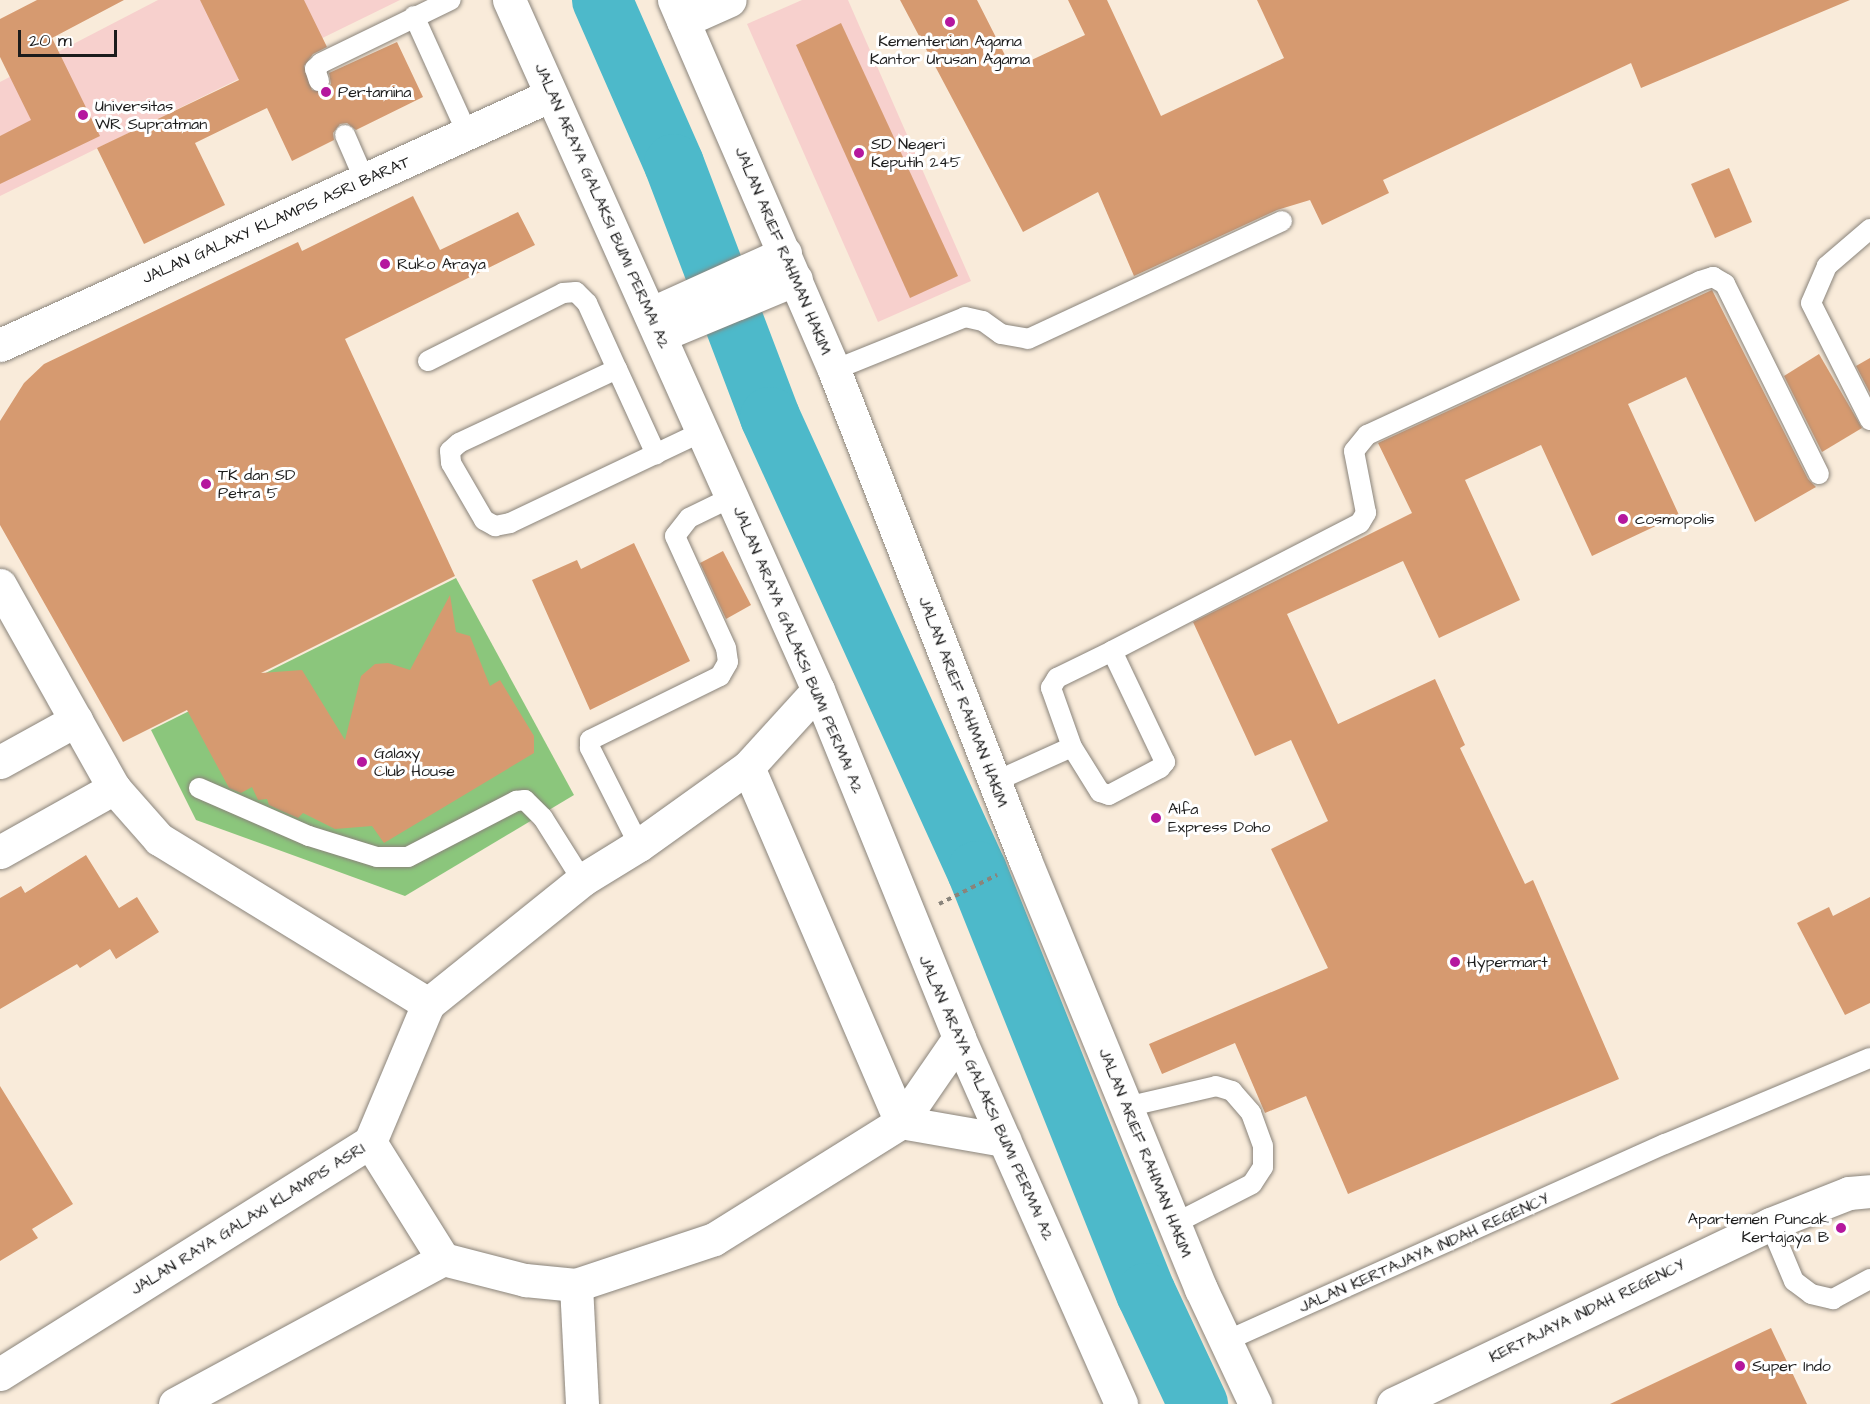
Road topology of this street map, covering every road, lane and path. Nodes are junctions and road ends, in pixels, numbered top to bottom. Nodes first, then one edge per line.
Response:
1 (451, 0) edge
2 (509, 0) edge
3 (730, 0) edge
4 (679, 11) edge
5 (414, 16) junction
6 (319, 81) dead end
7 (551, 95) junction
8 (467, 133) junction
9 (345, 135) dead end
10 (365, 181) junction
11 (1282, 221) dead end
12 (1870, 229) edge
13 (790, 266) junction
14 (656, 324) junction
15 (0, 345) edge
16 (428, 360) dead end
17 (617, 369) junction
18 (834, 370) junction
19 (1870, 420) edge
20 (704, 431) junction
21 (656, 454) junction
22 (1819, 474) dead end
23 (732, 497) junction
24 (0, 585) edge
25 (1112, 651) junction
26 (818, 690) junction
27 (76, 720) junction
28 (1072, 747) junction
29 (0, 762) edge
30 (748, 767) junction
31 (994, 782) junction
32 (114, 788) junction
33 (199, 788) dead end
34 (639, 845) junction
35 (0, 852) edge
36 (1000, 873) dead end
37 (582, 880) junction
38 (935, 906) dead end
39 (428, 1004) junction
40 (959, 1038) junction
41 (1870, 1058) edge
42 (1126, 1107) junction
43 (901, 1122) junction
44 (1004, 1140) junction
45 (370, 1142) junction
46 (1863, 1186) edge
47 (1174, 1224) junction
48 (1770, 1224) junction
49 (443, 1259) junction
50 (1870, 1279) edge
51 (576, 1285) junction
52 (1226, 1341) junction
53 (0, 1374) edge
54 (175, 1404) edge
55 (582, 1404) edge
56 (1121, 1404) edge
57 (1255, 1404) edge
58 (1393, 1404) edge

1 - 5 lane
2 - 7 street, JALAN ARAYA GALAKSI BUMI PERMAI A2
3 - 4 street
4 - 13 street, JALAN ARIEF RAHMAN HAKIM
5 - 6 lane
5 - 8 lane
7 - 8 street, JALAN GALAXY KLAMPIS ASRI BARAT
7 - 14 street, JALAN ARAYA GALAKSI BUMI PERMAI A2
8 - 10 street, JALAN GALAXY KLAMPIS ASRI BARAT
9 - 10 lane
10 - 15 street, JALAN GALAXY KLAMPIS ASRI BARAT
11 - 18 lane
12 - 19 lane
13 - 14 street
13 - 18 street, JALAN ARIEF RAHMAN HAKIM
14 - 20 street, JALAN ARAYA GALAKSI BUMI PERMAI A2
16 - 17 lane
17 - 21 lane
17 - 21 lane
18 - 31 street, JALAN ARIEF RAHMAN HAKIM
20 - 21 lane
20 - 23 street, JALAN ARAYA GALAKSI BUMI PERMAI A2
22 - 25 lane
23 - 26 street, JALAN ARAYA GALAKSI BUMI PERMAI A2
23 - 34 lane
24 - 27 street
25 - 28 lane
25 - 28 lane
26 - 30 street, JALAN RAYA GALAXI KLAMPIS ASRI
26 - 40 street, JALAN ARAYA GALAKSI BUMI PERMAI A2
27 - 29 street
27 - 32 street
28 - 31 lane
30 - 34 street, JALAN RAYA GALAXI KLAMPIS ASRI
30 - 43 street
31 - 42 street, JALAN ARIEF RAHMAN HAKIM
32 - 35 street
32 - 39 street
33 - 37 lane
34 - 37 street, JALAN RAYA GALAXI KLAMPIS ASRI
36 - 38 path
37 - 39 street, JALAN RAYA GALAXI KLAMPIS ASRI
39 - 45 street, JALAN RAYA GALAXI KLAMPIS ASRI
40 - 43 street
40 - 44 street, JALAN ARAYA GALAKSI BUMI PERMAI A2
41 - 52 lane, JALAN KERTAJAYA INDAH REGENCY
42 - 47 street, JALAN ARIEF RAHMAN HAKIM
42 - 47 lane
43 - 44 street
43 - 51 street
44 - 56 street, JALAN ARAYA GALAKSI BUMI PERMAI A2
45 - 49 street
45 - 53 street, JALAN RAYA GALAXI KLAMPIS ASRI
46 - 48 street, KERTAJAYA INDAH REGENCY
47 - 52 street, JALAN ARIEF RAHMAN HAKIM
48 - 50 lane
48 - 58 street, KERTAJAYA INDAH REGENCY
49 - 51 street
49 - 54 street
51 - 55 street
52 - 57 street, JALAN ARIEF RAHMAN HAKIM

